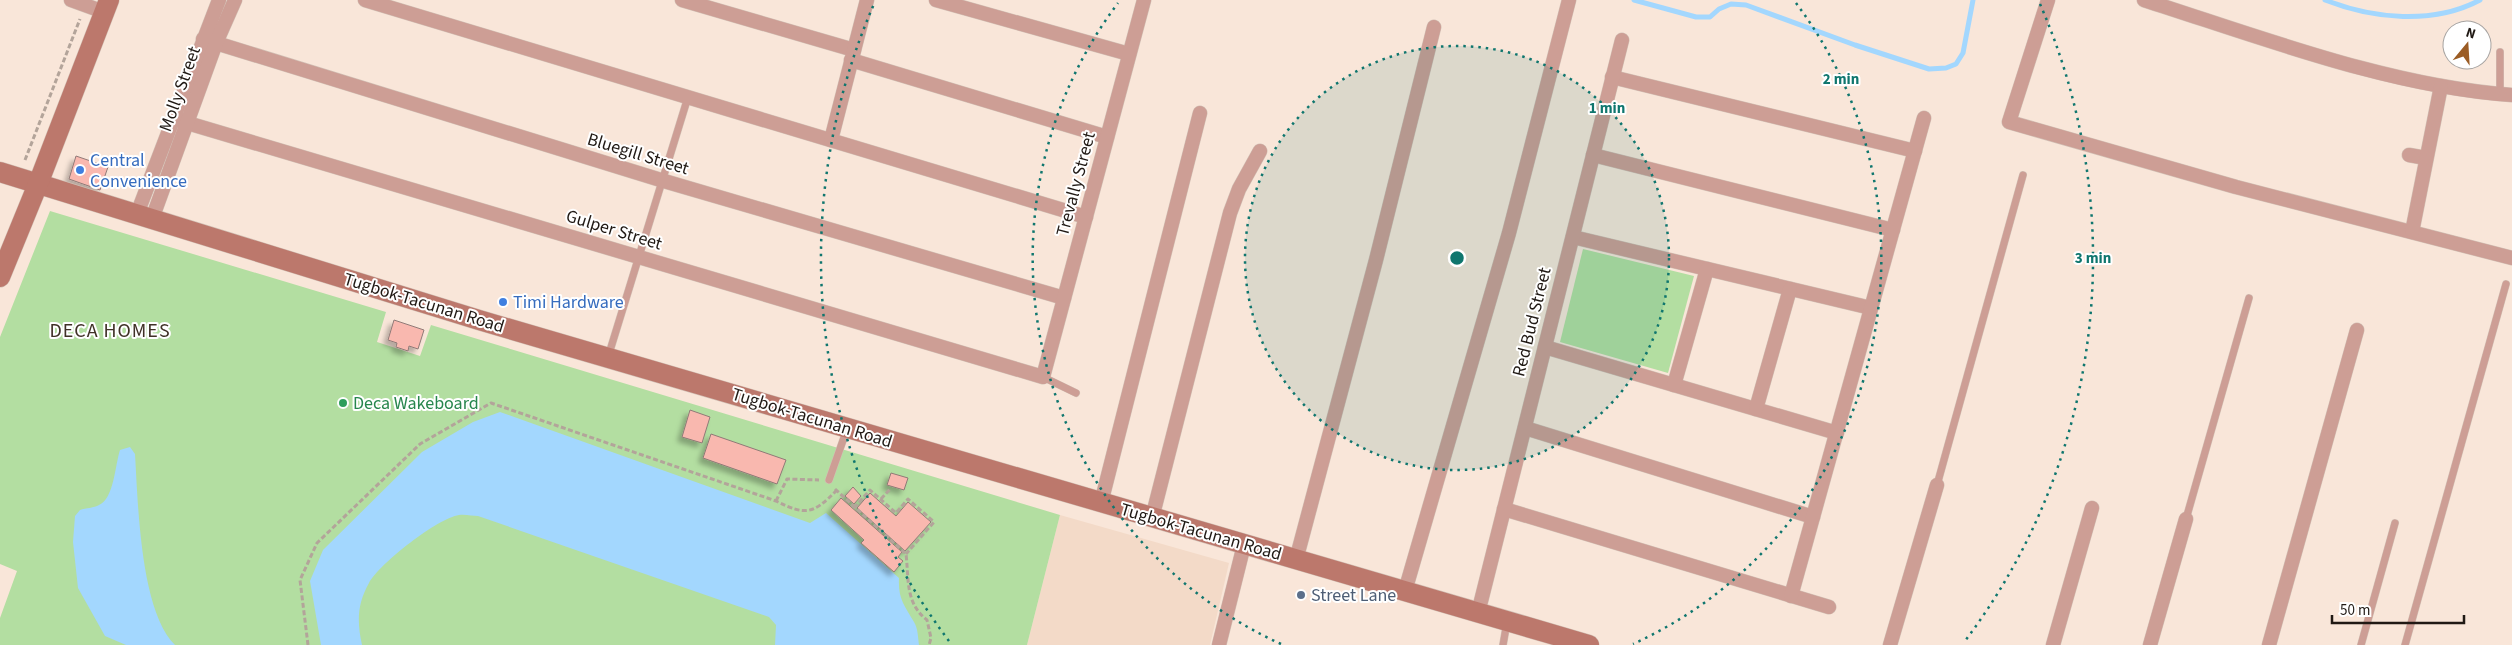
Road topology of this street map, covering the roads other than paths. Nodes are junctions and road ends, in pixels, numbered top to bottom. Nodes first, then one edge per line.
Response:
1 (71, 0) edge
2 (219, 0) edge
3 (235, 0) edge
4 (366, 0) edge
5 (682, 0) edge
6 (867, 0) edge
7 (936, 0) edge
8 (1144, 0) edge
9 (1569, 0) edge
10 (2048, 0) edge
11 (2144, 0) edge
12 (106, 6) edge
13 (1434, 27) dead end
14 (1622, 40) dead end
15 (210, 41) junction
16 (2500, 52) dead end
17 (1129, 54) junction
18 (852, 55) junction
19 (1612, 77) junction
20 (2441, 86) junction
21 (2506, 95) edge
22 (688, 96) junction
23 (1200, 113) dead end
24 (1924, 118) dead end
25 (174, 119) junction
26 (189, 123) junction
27 (1108, 137) junction
28 (831, 140) junction
29 (1260, 151) dead end
30 (1915, 151) junction
31 (1593, 155) junction
32 (2409, 155) dead end
33 (2426, 158) junction
34 (9, 175) edge
35 (2023, 175) dead end
36 (664, 181) junction
37 (38, 184) junction
38 (144, 217) junction
39 (1086, 217) junction
40 (1893, 230) junction
41 (2412, 232) junction
42 (1572, 237) junction
43 (640, 257) junction
44 (2512, 258) edge
45 (1707, 269) junction
46 (0, 277) edge
47 (2506, 284) dead end
48 (1790, 289) junction
49 (1064, 298) junction
50 (2249, 298) dead end
51 (1871, 308) junction
52 (2357, 330) dead end
53 (1545, 347) junction
54 (608, 358) junction
55 (1043, 377) junction
56 (1674, 385) junction
57 (1076, 393) dead end
58 (1756, 409) junction
59 (1525, 428) junction
60 (848, 429) junction
61 (1837, 433) junction
62 (829, 480) road end
63 (1937, 485) joint
64 (1101, 503) junction
65 (2092, 508) dead end
66 (1504, 509) junction
67 (1152, 518) junction
68 (1813, 518) junction
69 (2186, 519) joint
70 (2395, 523) dead end
71 (1244, 545) junction
72 (1296, 560) junction
73 (1405, 591) junction
74 (1792, 596) junction
75 (1829, 607) dead end
76 (1478, 613) junction
77 (1507, 622) junction
78 (1219, 645) edge
79 (1503, 645) edge
80 (1589, 645) edge
81 (1890, 645) edge
82 (2052, 645) edge
83 (2150, 645) edge
84 (2268, 645) edge
85 (2360, 645) edge
86 (2405, 645) edge

1 - 12 street
2 - 15 street, Molly Street
3 - 15 street, Molly Street
4 - 22 street
5 - 18 street
6 - 18 street
7 - 17 street
8 - 17 street, Trevally Street
9 - 73 street
10 - 41 street
11 - 20 street
12 - 37 street
13 - 72 street
14 - 19 street, Red Bud Street
15 - 25 street, Molly Street
15 - 26 street, Molly Street
15 - 36 street, Bluegill Street
16 - 21 lane
17 - 27 street, Trevally Street
18 - 27 street
18 - 28 street
19 - 30 street
19 - 31 street, Red Bud Street
20 - 21 street
20 - 33 street
22 - 28 street
22 - 36 lane
23 - 64 street
24 - 30 street
25 - 26 street, Gulper Street
25 - 38 street, Molly Street
26 - 38 street, Molly Street
26 - 43 street, Gulper Street
27 - 39 street, Trevally Street
28 - 39 street
29 - 67 street
30 - 40 street
31 - 40 street
31 - 42 street, Red Bud Street
32 - 33 street
33 - 41 street
34 - 37 street, Tugbok-Tacunan Road
35 - 63 lane
36 - 43 lane
36 - 49 street, Bluegill Street
37 - 38 street, Tugbok-Tacunan Road
37 - 46 street
38 - 54 street, Tugbok-Tacunan Road
39 - 49 street, Trevally Street
40 - 51 street
41 - 44 street
42 - 45 street
42 - 53 street, Red Bud Street
43 - 54 lane
43 - 55 street, Gulper Street
45 - 48 street
45 - 56 street
47 - 86 lane
48 - 51 street
48 - 58 street
49 - 55 street, Trevally Street
50 - 69 lane
51 - 61 street
52 - 84 street
53 - 56 street
53 - 59 street, Red Bud Street
54 - 60 street, Tugbok-Tacunan Road
55 - 57 lane
56 - 58 street
58 - 61 street
59 - 66 street, Red Bud Street
59 - 68 street
60 - 62 lane
60 - 64 street, Tugbok-Tacunan Road
61 - 68 street
63 - 81 street
64 - 67 street, Tugbok-Tacunan Road
65 - 82 street
66 - 74 street
66 - 76 street, Red Bud Street
67 - 71 street, Tugbok-Tacunan Road
68 - 74 street
69 - 83 street
70 - 85 lane
71 - 72 street, Tugbok-Tacunan Road
71 - 78 street
72 - 73 street, Tugbok-Tacunan Road
73 - 76 street, Tugbok-Tacunan Road
74 - 75 street
76 - 77 street, Tugbok-Tacunan Road
77 - 79 lane
77 - 80 street, Tugbok-Tacunan Road

